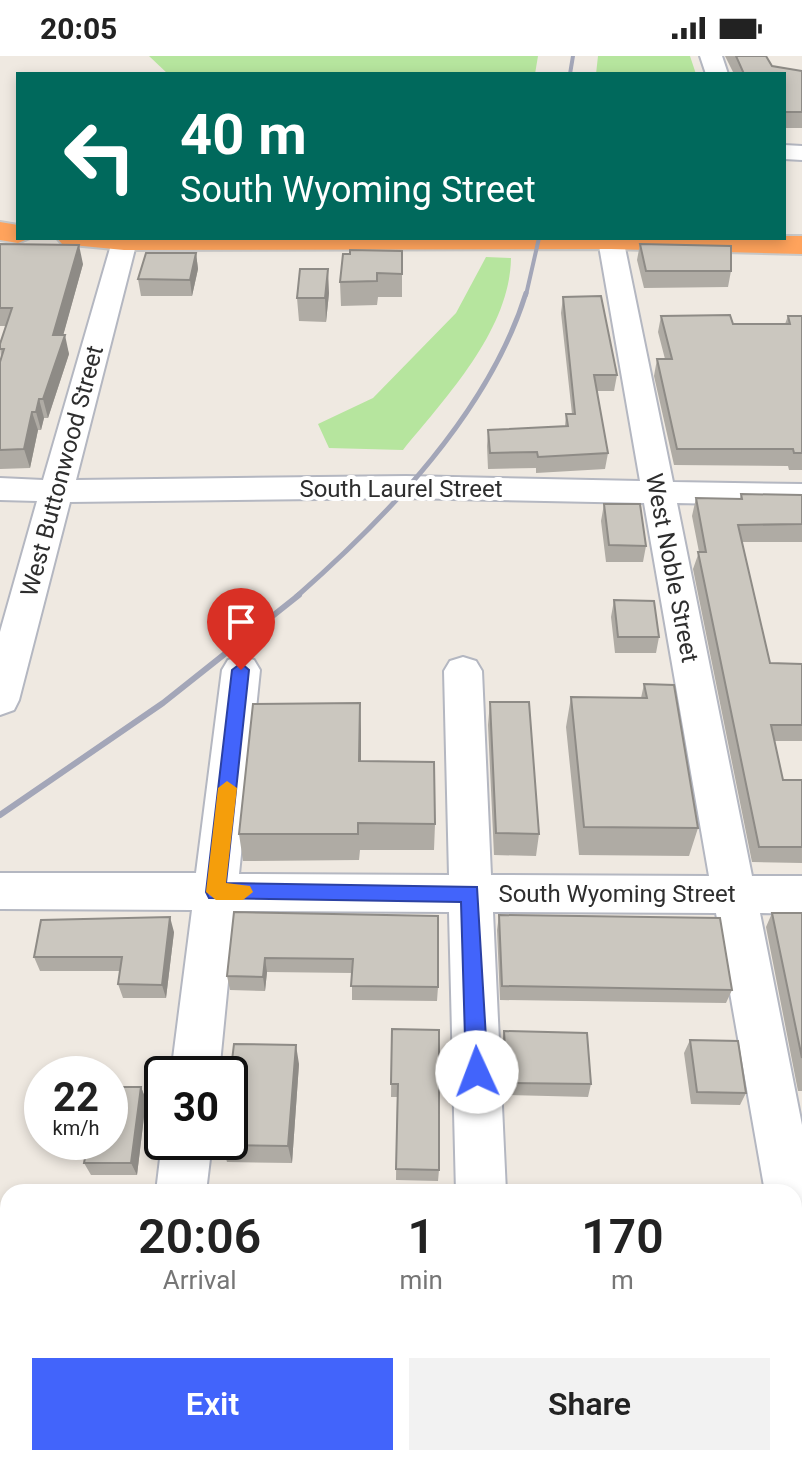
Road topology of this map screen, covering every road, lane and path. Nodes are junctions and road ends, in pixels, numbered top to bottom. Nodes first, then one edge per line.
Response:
1 (107, 240) edge
2 (611, 240) junction
3 (124, 241) junction
4 (783, 243) edge
5 (0, 489) edge
6 (57, 491) junction
7 (659, 494) junction
8 (802, 495) edge
9 (241, 670) dead end
10 (463, 671) dead end
11 (0, 700) edge
12 (0, 891) edge
13 (216, 892) junction
14 (470, 893) junction
15 (734, 895) junction
16 (802, 895) edge
17 (197, 1056) edge
18 (185, 1160) edge
19 (182, 1184) edge
20 (481, 1184) edge
21 (788, 1184) edge

1 - 3 highway
2 - 3 highway
2 - 4 highway
2 - 7 street, West Noble Street
3 - 6 street, West Buttonwood Street
5 - 6 street, South Laurel Street
6 - 7 street, South Laurel Street
6 - 11 street, West Buttonwood Street
7 - 8 street, South Laurel Street
7 - 15 street, West Noble Street
9 - 13 street
10 - 14 street
12 - 13 street, South Wyoming Street
13 - 14 street, South Wyoming Street
13 - 17 street
14 - 15 street, South Wyoming Street
14 - 20 street
15 - 16 street, South Wyoming Street
15 - 21 street, West Noble Street
18 - 19 street

